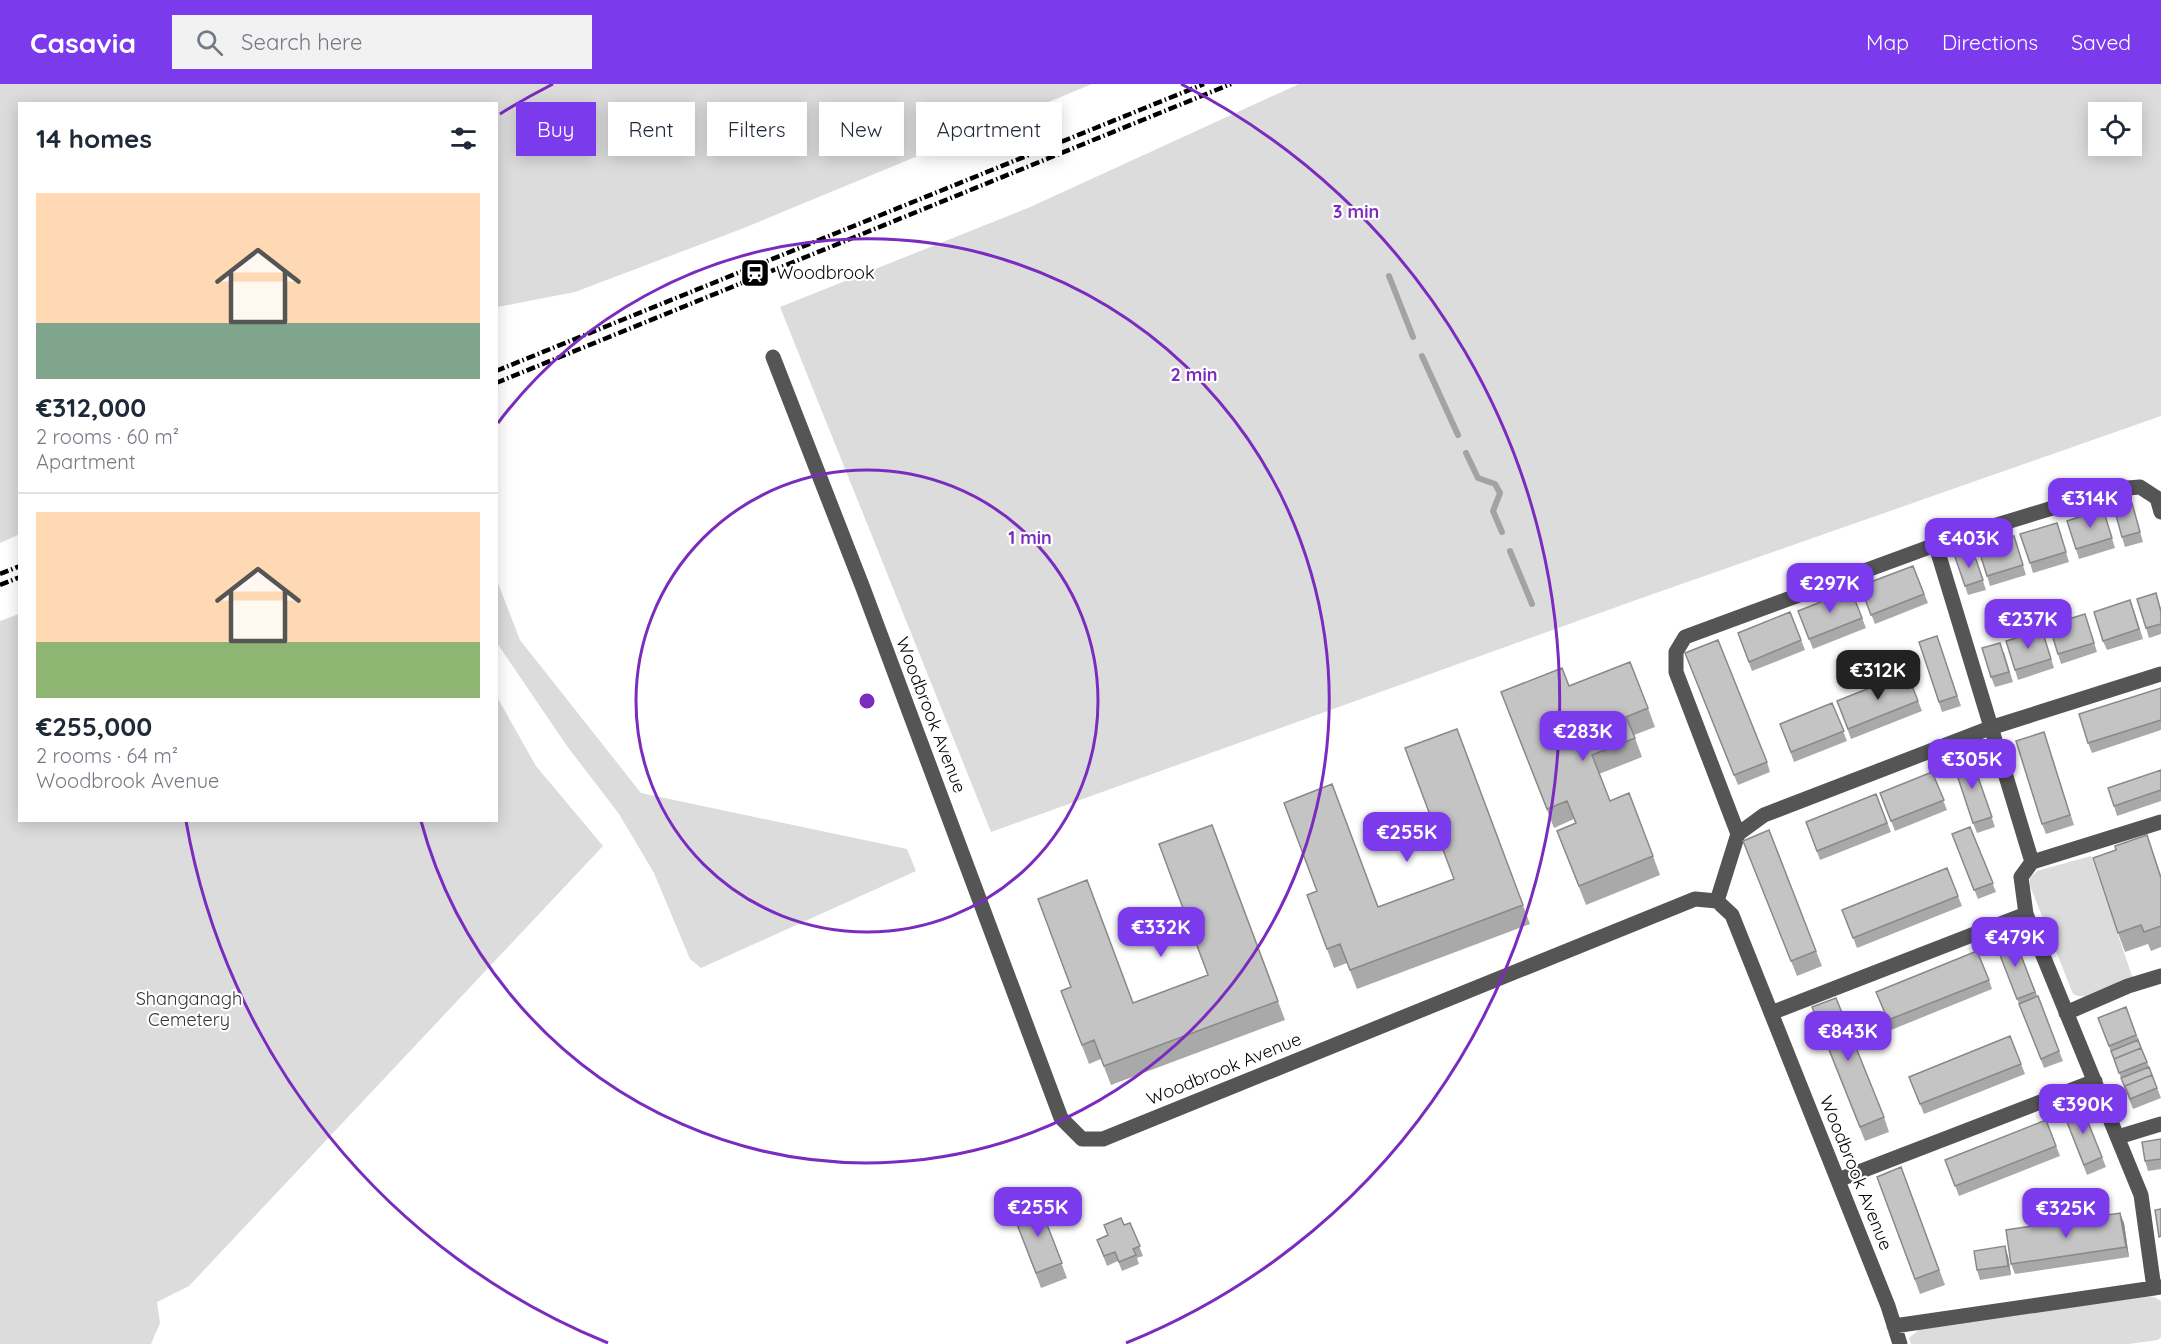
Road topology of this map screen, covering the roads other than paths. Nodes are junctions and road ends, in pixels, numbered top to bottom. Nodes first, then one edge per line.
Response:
1 (773, 357) dead end
2 (2161, 512) edge
3 (1936, 546) junction
4 (2161, 674) edge
5 (1990, 728) junction
6 (2161, 822) edge
7 (1738, 834) junction
8 (2032, 862) junction
9 (1717, 901) junction
10 (2026, 914) junction
11 (2161, 976) edge
12 (1771, 1013) junction
13 (2066, 1013) junction
14 (2095, 1081) junction
15 (2161, 1124) edge
16 (2118, 1137) junction
17 (1838, 1180) junction
18 (2157, 1287) edge
19 (1894, 1326) junction
20 (1900, 1344) edge

1 - 9 street, Woodbrook Avenue
2 - 3 street
3 - 5 street
3 - 7 street
4 - 5 street
5 - 7 street
5 - 8 street
6 - 8 street
7 - 9 street
8 - 10 street
9 - 12 street, Woodbrook Avenue
10 - 12 street
10 - 13 street
11 - 13 street
12 - 17 street, Woodbrook Avenue
13 - 14 street
14 - 16 street
14 - 17 street
15 - 16 street
16 - 18 street
17 - 19 street, Woodbrook Avenue
18 - 19 street
19 - 20 street, Woodbrook Avenue

